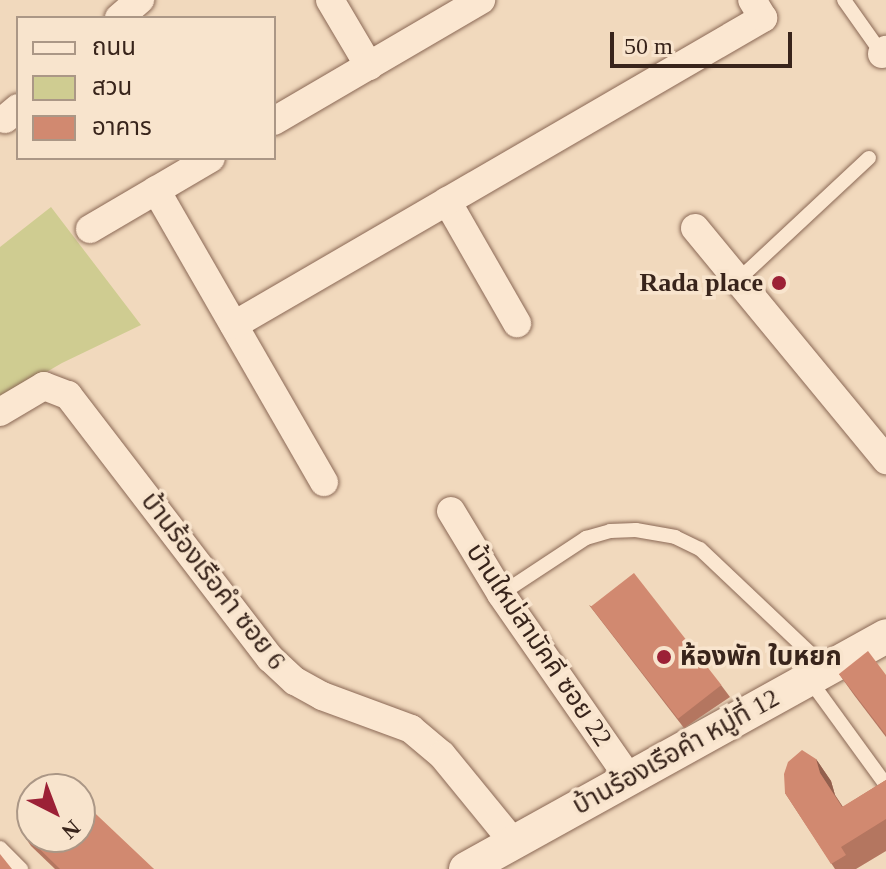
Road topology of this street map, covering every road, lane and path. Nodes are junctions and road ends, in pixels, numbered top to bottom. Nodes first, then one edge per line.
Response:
1 (140, 0) edge
2 (330, 0) edge
3 (481, 0) edge
4 (752, 0) edge
5 (844, 0) edge
6 (121, 16) edge
7 (885, 54) edge
8 (369, 66) junction
9 (276, 120) edge
10 (869, 158) dead end
11 (208, 160) edge
12 (156, 190) junction
13 (447, 201) junction
14 (695, 228) dead end
15 (90, 229) dead end
16 (738, 280) junction
17 (517, 323) dead end
18 (234, 325) junction
19 (0, 412) edge
20 (886, 460) edge
21 (324, 482) dead end
22 (451, 511) dead end
23 (501, 594) junction
24 (886, 636) edge
25 (818, 674) junction
26 (629, 778) junction
27 (886, 785) edge
28 (514, 843) junction
29 (0, 848) edge
30 (21, 869) edge
31 (466, 869) edge

1 - 6 street
2 - 8 street
3 - 8 street
4 - 13 street
5 - 7 lane
8 - 9 street
10 - 16 lane
11 - 12 street
12 - 15 street
12 - 18 street
13 - 17 street
13 - 18 street
14 - 16 street
16 - 20 street
18 - 21 street
19 - 28 street, บ้านร้องเรือคำ ซอย 6
22 - 23 street, บ้านใหม่สามัคคี ซอย 22
23 - 25 lane
23 - 26 street, บ้านใหม่สามัคคี ซอย 22
24 - 25 street, บ้านร้องเรือคำ หมู่ที่ 12
25 - 26 street, บ้านร้องเรือคำ หมู่ที่ 12
25 - 27 lane
26 - 28 street, บ้านร้องเรือคำ หมู่ที่ 12
28 - 31 street, บ้านร้องเรือคำ หมู่ที่ 12
29 - 30 lane

